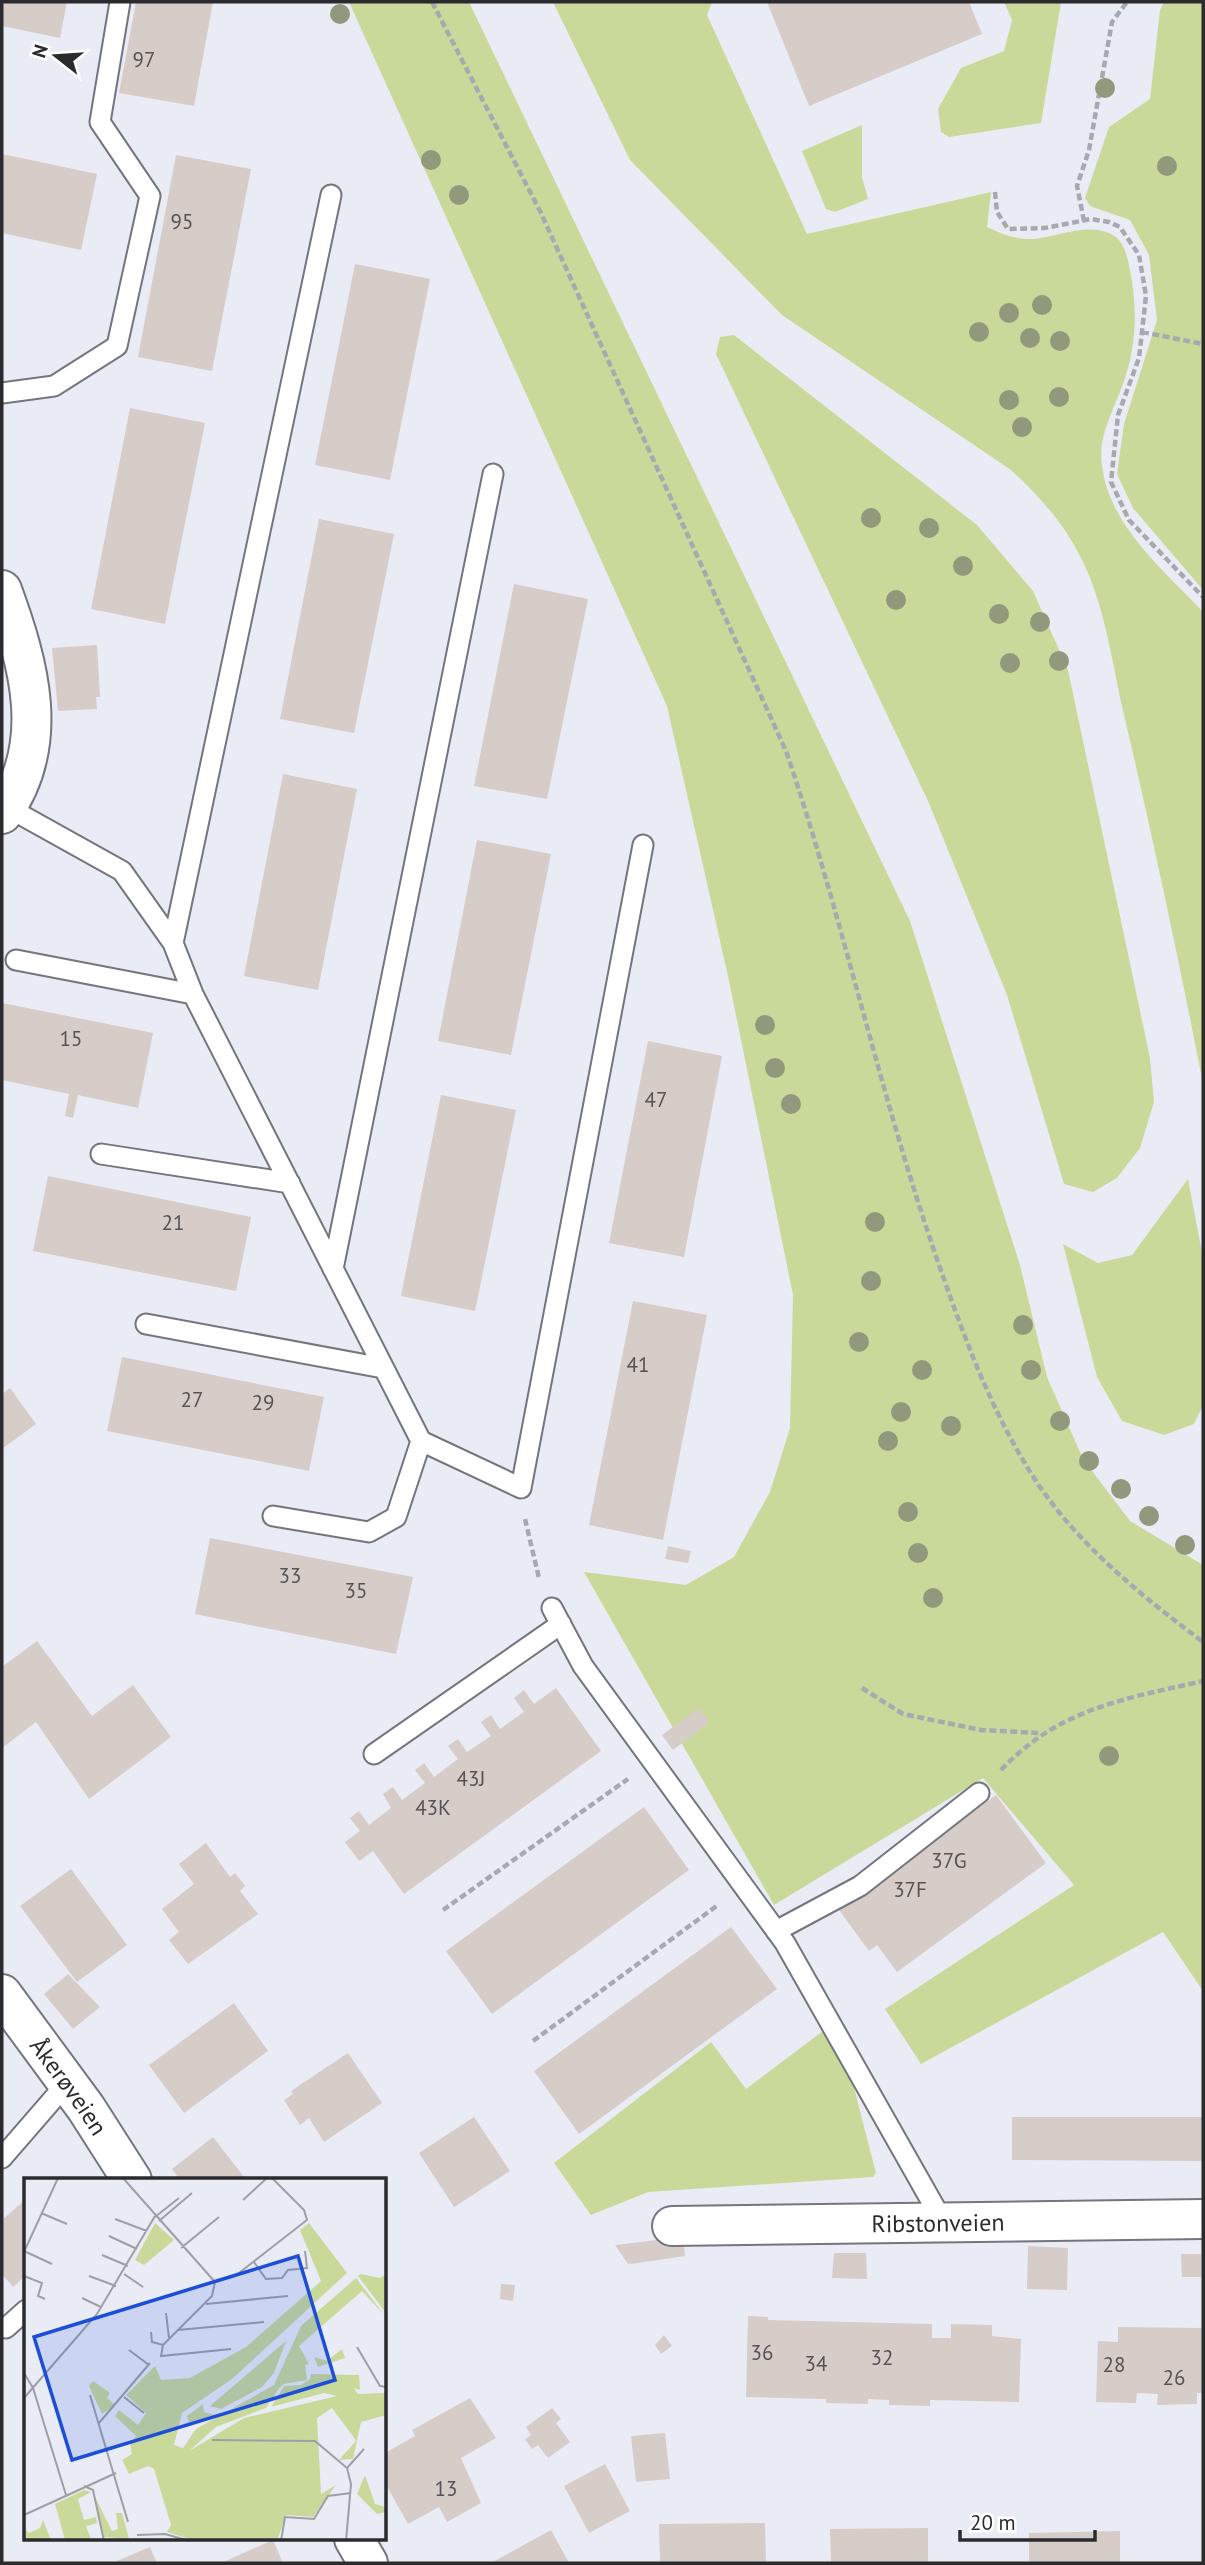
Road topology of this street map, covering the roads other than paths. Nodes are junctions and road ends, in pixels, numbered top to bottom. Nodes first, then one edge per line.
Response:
1 (120, 2) edge
2 (331, 195) dead end
3 (2, 393) edge
4 (493, 474) dead end
5 (2, 590) edge
6 (4, 811) edge
7 (643, 845) dead end
8 (173, 943) junction
9 (16, 960) dead end
10 (193, 994) junction
11 (100, 1154) dead end
12 (290, 1183) junction
13 (333, 1269) junction
14 (146, 1324) dead end
15 (383, 1368) junction
16 (421, 1441) junction
17 (273, 1516) dead end
18 (374, 1754) dead end
19 (979, 1793) road end
20 (776, 1931) junction
21 (2, 1994) edge
22 (67, 2083) junction
23 (2, 2158) edge
24 (131, 2178) edge
25 (1203, 2218) edge
26 (942, 2220) junction
27 (672, 2226) dead end
28 (24, 2312) edge
29 (6, 2329) dead end
30 (355, 2540) edge
31 (368, 2563) edge

1 - 3 lane
2 - 8 lane
4 - 13 lane
5 - 6 street
6 - 8 lane
7 - 16 lane
8 - 10 lane
9 - 10 lane
10 - 12 lane
11 - 12 lane
12 - 13 lane
13 - 15 lane
14 - 15 lane
15 - 16 lane
16 - 17 lane
18 - 20 lane
19 - 20 lane
20 - 26 lane
21 - 22 street, Åkerøveien
22 - 23 lane
22 - 24 street, Åkerøveien
25 - 26 street, Ribstonveien
26 - 27 street, Ribstonveien
28 - 29 lane
30 - 31 street

